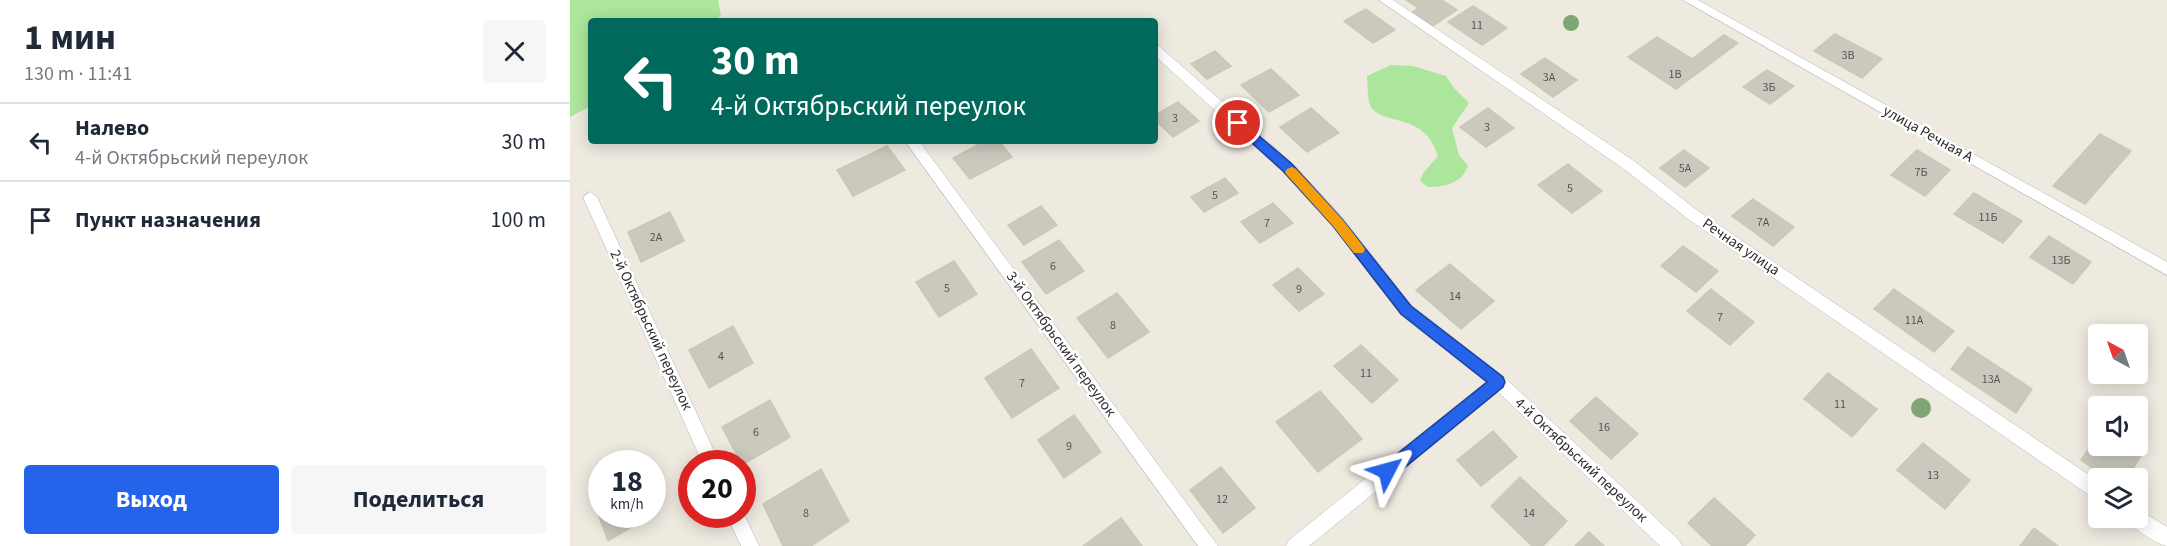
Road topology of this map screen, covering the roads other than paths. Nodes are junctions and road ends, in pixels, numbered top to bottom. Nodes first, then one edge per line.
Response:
1 (1385, 0) edge
2 (1689, 0) edge
3 (1158, 52) edge
4 (914, 144) edge
5 (590, 197) dead end
6 (2167, 269) edge
7 (1498, 382) junction
8 (706, 450) edge
9 (2088, 484) edge
10 (2148, 525) edge
11 (742, 528) edge
12 (2167, 538) edge
13 (750, 546) edge
14 (1209, 546) edge
15 (1295, 546) edge
16 (1673, 546) edge

1 - 9 lane, Речная улица
2 - 6 lane, улица Речная А
3 - 7 lane, 4-й Октябрьский переулок
4 - 14 lane, 3-й Октябрьский переулок
5 - 8 lane, 2-й Октябрьский переулок
7 - 15 lane
7 - 16 lane, 4-й Октябрьский переулок
10 - 12 lane
11 - 13 lane

